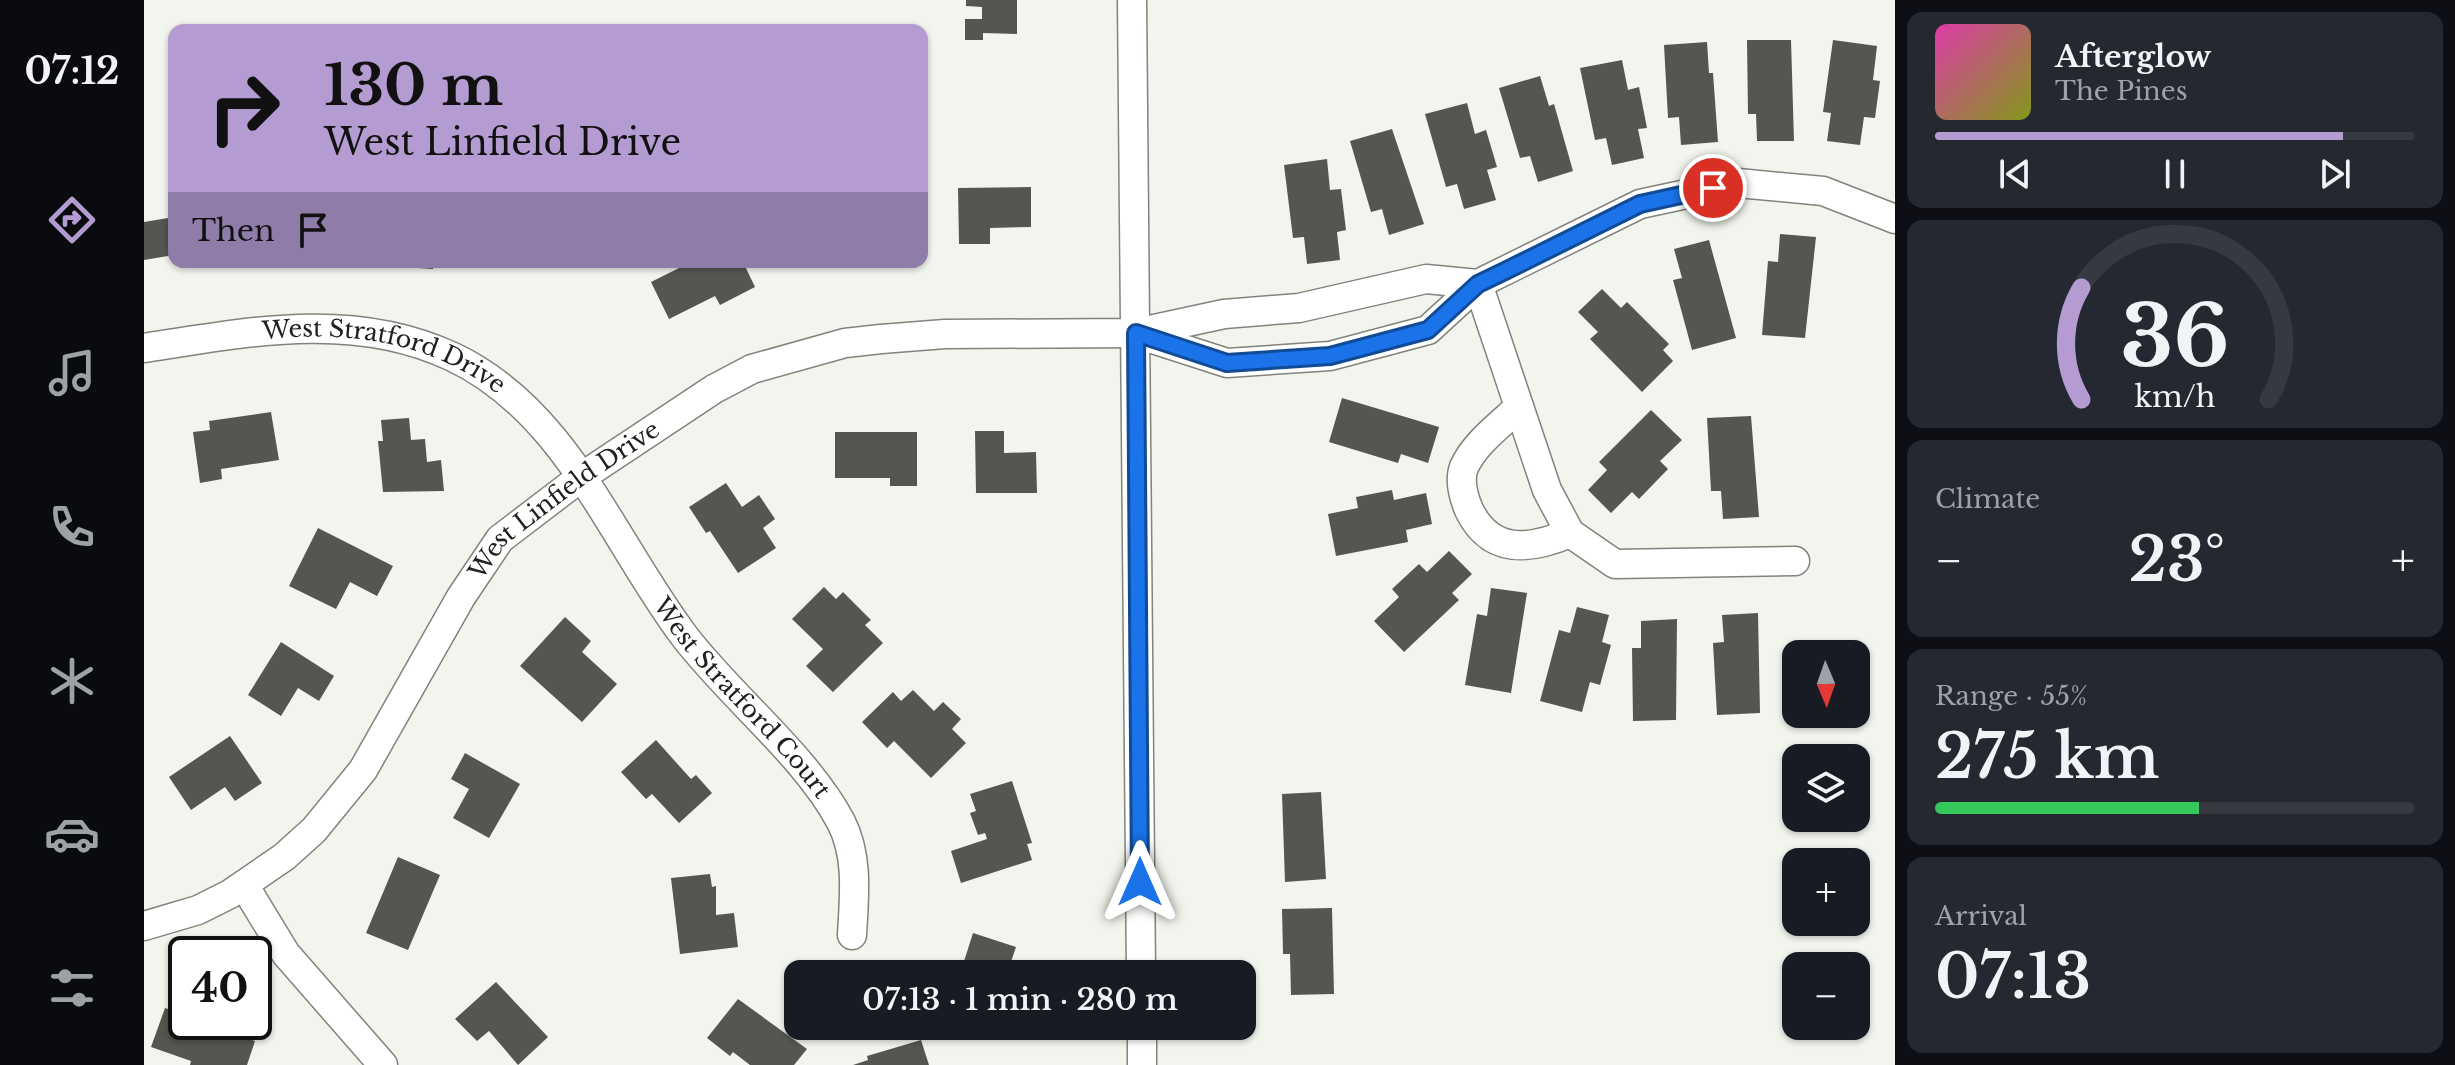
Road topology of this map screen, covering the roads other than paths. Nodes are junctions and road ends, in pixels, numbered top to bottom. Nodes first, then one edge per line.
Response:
1 (1132, 0) edge
2 (1895, 219) edge
3 (1478, 284) junction
4 (1136, 333) junction
5 (144, 348) edge
6 (1519, 407) junction
7 (580, 478) junction
8 (1570, 533) junction
9 (1795, 561) dead end
10 (244, 885) junction
11 (144, 926) edge
12 (852, 935) dead end
13 (1141, 960) edge
14 (1142, 1040) edge
15 (383, 1065) edge
16 (1142, 1065) edge

1 - 4 street
2 - 3 street, West Linfield Drive
3 - 4 street, West Linfield Drive
3 - 4 street, West Linfield Drive
3 - 6 street
4 - 7 street, West Linfield Drive
4 - 13 street
5 - 7 street, West Stratford Drive
6 - 8 street
6 - 8 street
7 - 10 street, West Linfield Drive
7 - 12 street, West Stratford Court
8 - 9 street
10 - 11 street, West Linfield Drive
10 - 15 street
14 - 16 street

